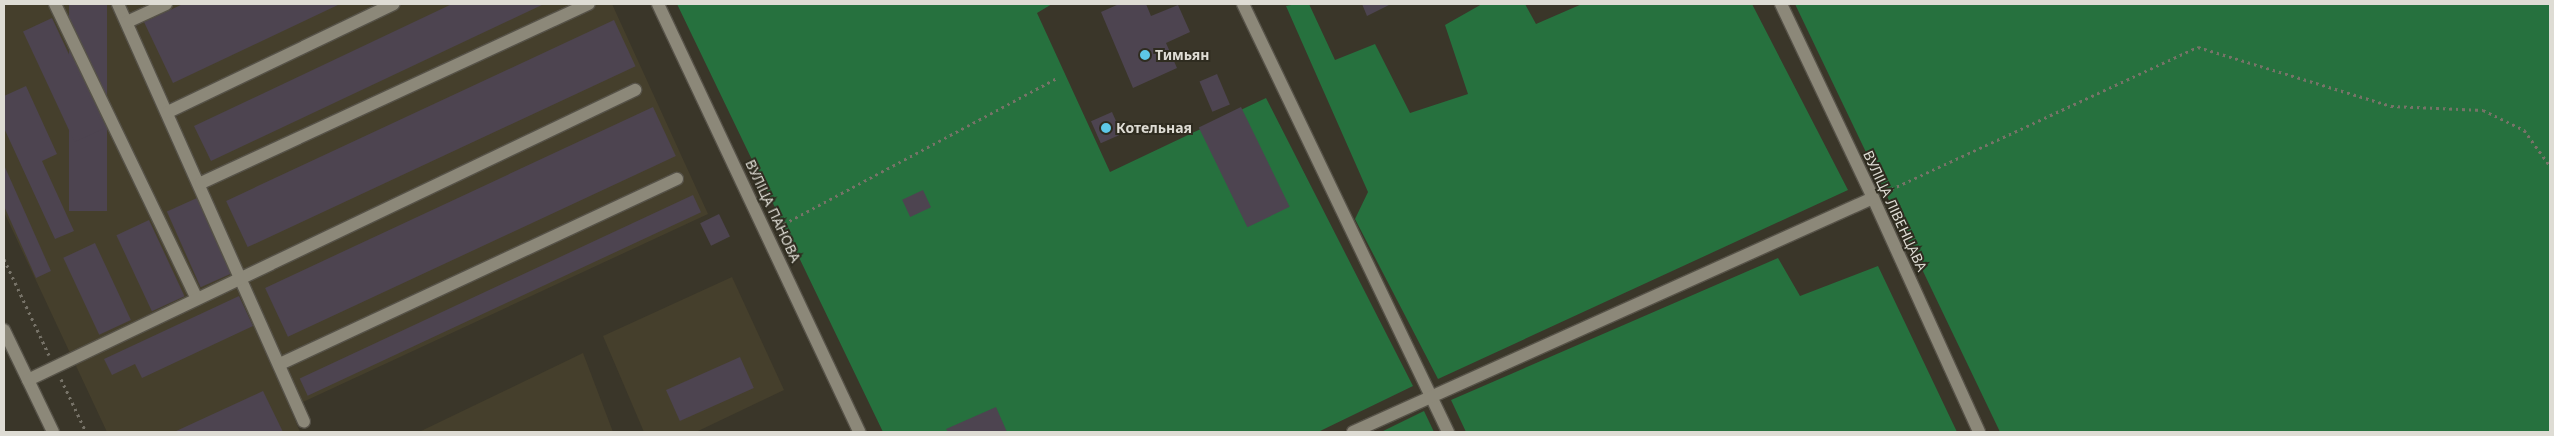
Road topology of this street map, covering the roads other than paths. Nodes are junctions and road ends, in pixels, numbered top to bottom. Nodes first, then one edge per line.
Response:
1 (55, 4) edge
2 (118, 4) edge
3 (166, 4) edge
4 (393, 4) edge
5 (588, 4) edge
6 (658, 4) edge
7 (1243, 4) edge
8 (1781, 4) edge
9 (127, 22) junction
10 (635, 90) dead end
11 (168, 112) junction
12 (677, 179) dead end
13 (200, 182) junction
14 (1873, 198) junction
15 (243, 277) junction
16 (197, 299) junction
17 (4, 330) edge
18 (280, 364) junction
19 (28, 380) junction
20 (1430, 395) junction
21 (304, 421) dead end
22 (53, 432) edge
23 (859, 432) edge
24 (1353, 432) edge
25 (1448, 432) edge
26 (1979, 432) edge

1 - 16 street
2 - 9 street
3 - 9 street
4 - 11 street
5 - 13 street
6 - 23 street, ВУЛІЦА ПАНОВА
7 - 20 street
8 - 14 street, ВУЛІЦА ЛІВЕНЦАВА
9 - 11 street
10 - 15 street
11 - 13 street
12 - 18 street
13 - 15 street
14 - 20 street
14 - 26 street, ВУЛІЦА ЛІВЕНЦАВА
15 - 16 street
15 - 18 street
16 - 19 street
17 - 19 street
18 - 21 street
19 - 22 street
20 - 24 street
20 - 25 street

